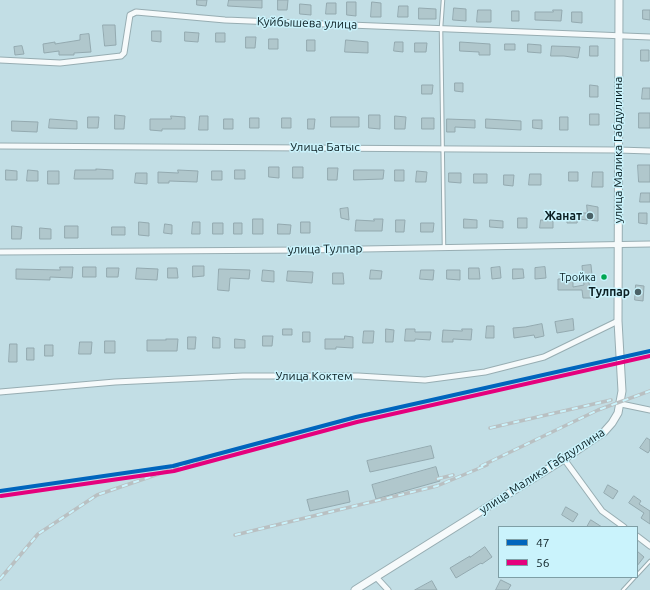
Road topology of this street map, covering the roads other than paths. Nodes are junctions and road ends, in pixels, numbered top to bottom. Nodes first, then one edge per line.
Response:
1 (443, 0) edge
2 (619, 0) edge
3 (441, 28) junction
4 (619, 36) junction
5 (650, 37) edge
6 (0, 60) edge
7 (0, 146) edge
8 (443, 148) junction
9 (618, 150) junction
10 (650, 151) edge
11 (650, 244) edge
12 (618, 245) junction
13 (444, 247) junction
14 (0, 252) edge
15 (618, 321) junction
16 (0, 392) edge
17 (621, 404) junction
18 (650, 409) edge
19 (564, 459) junction
20 (623, 526) edge
21 (638, 537) edge
22 (650, 546) edge
23 (650, 561) edge
24 (638, 574) edge
25 (376, 577) junction
26 (634, 578) edge
27 (355, 590) edge
28 (388, 590) edge
29 (623, 590) edge

1 - 3 lane
2 - 4 main road, улица Малика Габдуллина
3 - 4 street, Куйбышева улица
3 - 6 street, Куйбышева улица
3 - 8 lane
4 - 5 street, Куйбышева улица
4 - 9 main road, улица Малика Габдуллина
7 - 8 street, Улица Батыс
8 - 9 street, Улица Батыс
8 - 13 lane
9 - 10 street, Улица Батыс
9 - 12 main road, улица Малика Габдуллина
11 - 12 street, улица Тулпар
12 - 13 street, улица Тулпар
12 - 15 main road, улица Малика Габдуллина
13 - 14 street, улица Тулпар
15 - 16 street, Улица Коктем
15 - 17 main road, улица Малика Габдуллина
17 - 18 street
17 - 19 main road, улица Малика Габдуллина
19 - 20 street
19 - 25 main road, улица Малика Габдуллина
21 - 22 street
23 - 24 lane
25 - 27 main road, улица Малика Габдуллина
25 - 28 street
26 - 29 lane

